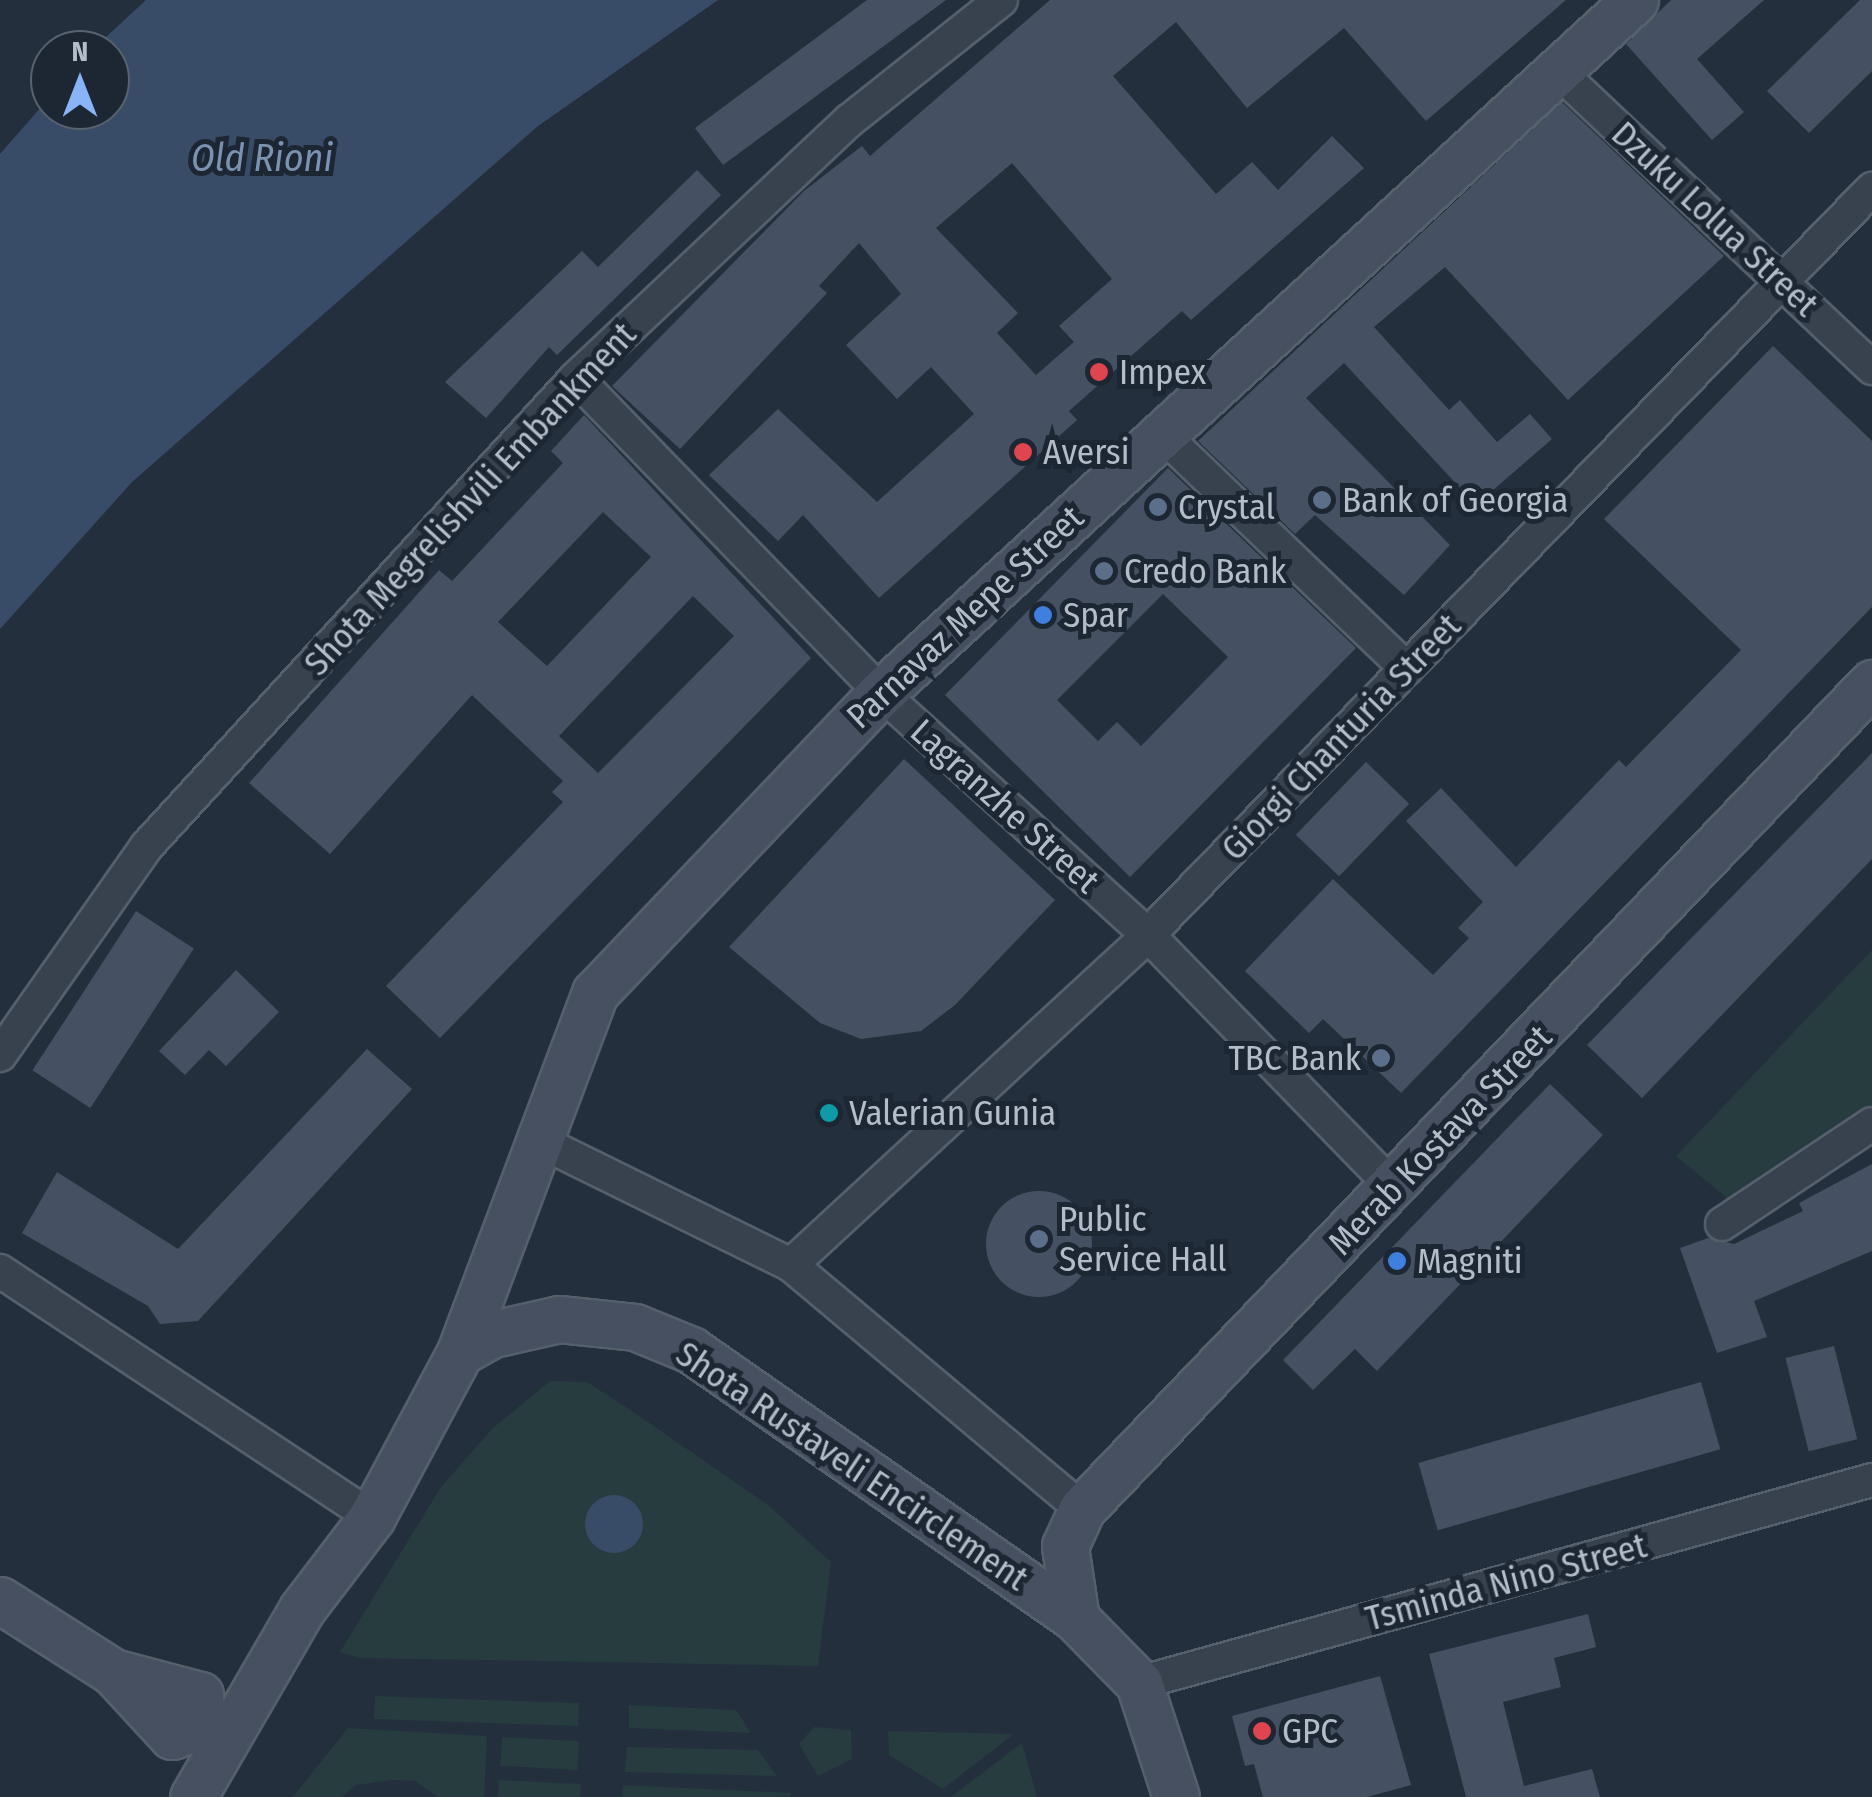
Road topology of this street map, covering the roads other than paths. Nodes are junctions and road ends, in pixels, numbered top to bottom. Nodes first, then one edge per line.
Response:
1 (1001, 0) edge
2 (1635, 0) edge
3 (1557, 70) junction
4 (1872, 189) edge
5 (1783, 282) junction
6 (1872, 368) edge
7 (576, 378) junction
8 (1162, 434) junction
9 (1407, 669) junction
10 (1872, 683) edge
11 (881, 693) junction
12 (1148, 936) junction
13 (0, 1056) edge
14 (1872, 1124) edge
15 (538, 1141) junction
16 (1395, 1189) junction
17 (1722, 1224) dead end
18 (791, 1265) junction
19 (0, 1271) edge
20 (460, 1352) junction
21 (1872, 1480) edge
22 (1082, 1509) junction
23 (372, 1517) junction
24 (0, 1600) edge
25 (1076, 1619) junction
26 (290, 1637) junction
27 (1139, 1683) junction
28 (170, 1705) junction
29 (176, 1797) edge
30 (193, 1797) edge
31 (1176, 1797) edge

1 - 7 street, Shota Megrelishvili Embankment
2 - 3 main road, Parnavaz Mepe Street
3 - 5 street, Dzuku Lolua Street
3 - 8 main road, Parnavaz Mepe Street
4 - 5 street, Giorgi Chanturia Street
5 - 6 street, Dzuku Lolua Street
5 - 9 street, Giorgi Chanturia Street
7 - 11 street, Lagranzhe Street
7 - 13 street, Shota Megrelishvili Embankment
8 - 9 street
8 - 11 main road, Parnavaz Mepe Street
9 - 12 street, Giorgi Chanturia Street
10 - 16 main road, Merab Kostava Street
11 - 12 street, Lagranzhe Street
11 - 15 main road, Parnavaz Mepe Street
12 - 16 street, Lagranzhe Street
12 - 18 street, Giorgi Chanturia Street
14 - 17 street
15 - 18 street
15 - 20 main road, Parnavaz Mepe Street
16 - 22 main road, Merab Kostava Street
18 - 22 street
19 - 23 street
20 - 23 main road
20 - 25 main road, Shota Rustaveli Encirclement
21 - 27 street, Tsminda Nino Street
22 - 25 main road, Merab Kostava Street
23 - 26 main road
24 - 28 main road
25 - 27 main road, Shota Rustaveli Encirclement
26 - 28 main road
26 - 30 main road
27 - 31 main road, Shota Rustaveli Encirclement
28 - 29 main road

